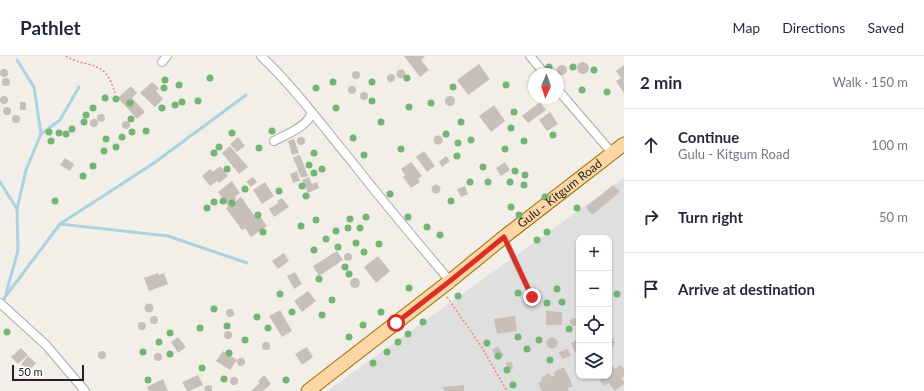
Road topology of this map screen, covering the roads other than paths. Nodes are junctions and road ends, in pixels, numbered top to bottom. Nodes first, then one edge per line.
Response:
1 (262, 56) edge
2 (530, 56) edge
3 (540, 68) edge
4 (564, 97) edge
5 (311, 112) junction
6 (274, 140) dead end
7 (624, 144) edge
8 (612, 153) junction
9 (504, 237) junction
10 (445, 284) junction
11 (532, 297) dead end
12 (0, 303) edge
13 (85, 391) edge
14 (308, 391) edge

1 - 5 street
2 - 3 street
4 - 8 street
5 - 6 street
5 - 10 street
7 - 8 main road, Gulu - Kitgum Road
8 - 9 main road, Gulu - Kitgum Road
9 - 10 main road, Gulu - Kitgum Road
9 - 11 lane
10 - 14 main road, Gulu - Kitgum Road
12 - 13 street

